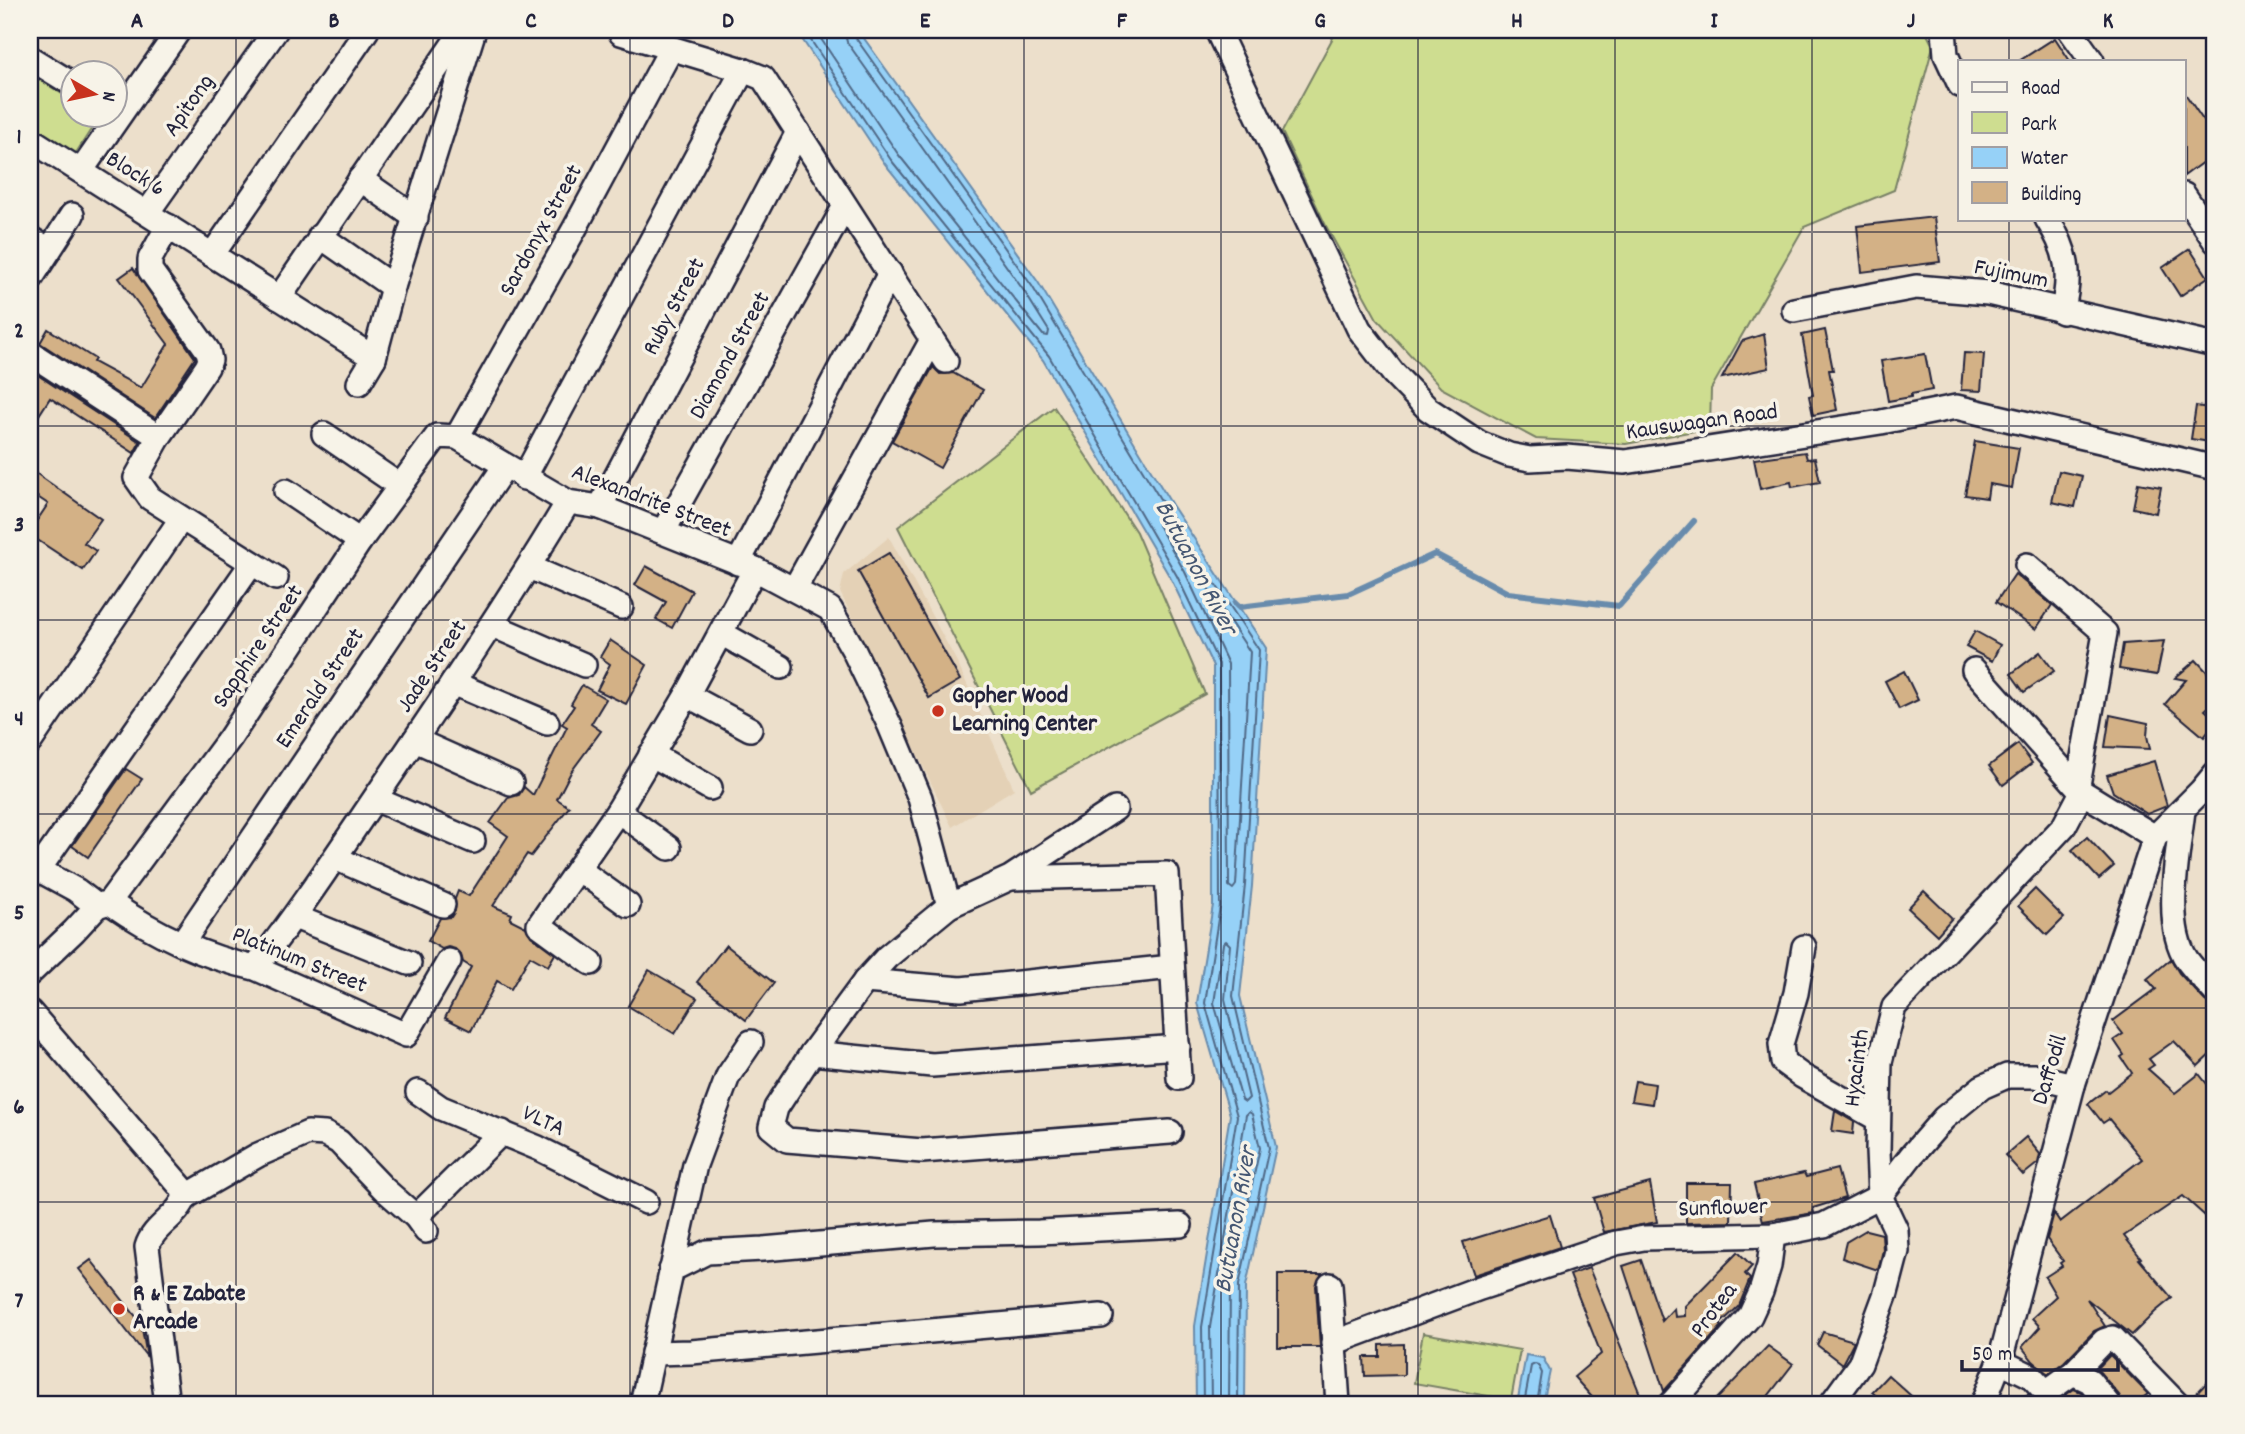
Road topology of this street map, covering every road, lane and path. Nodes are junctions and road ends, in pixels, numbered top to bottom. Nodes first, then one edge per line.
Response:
1 (179, 30) edge
2 (276, 30) edge
3 (367, 30) edge
4 (463, 30) edge
5 (474, 30) edge
6 (1217, 30) edge
7 (1944, 30) edge
8 (2070, 30) edge
9 (621, 33) dead end
10 (671, 49) junction
11 (30, 58) edge
12 (2091, 60) edge
13 (743, 70) junction
14 (60, 76) edge
15 (1958, 81) edge
16 (130, 97) edge
17 (107, 130) edge
18 (798, 132) junction
19 (30, 139) edge
20 (81, 171) junction
21 (360, 179) junction
22 (2186, 198) edge
23 (845, 206) junction
24 (146, 213) junction
25 (72, 215) dead end
26 (416, 218) junction
27 (2048, 220) edge
28 (167, 226) junction
29 (320, 236) junction
30 (30, 238) edge
31 (2215, 241) edge
32 (49, 250) junction
33 (212, 255) junction
34 (890, 273) junction
35 (30, 280) edge
36 (393, 287) junction
37 (279, 298) junction
38 (1794, 310) dead end
39 (2062, 312) junction
40 (932, 340) junction
41 (2215, 345) edge
42 (30, 353) edge
43 (374, 358) junction
44 (946, 361) dead end
45 (359, 383) dead end
46 (324, 434) dead end
47 (159, 437) junction
48 (457, 437) junction
49 (2215, 468) edge
50 (514, 472) junction
51 (400, 486) junction
52 (286, 491) dead end
53 (568, 502) junction
54 (600, 507) junction
55 (181, 519) junction
56 (663, 532) junction
57 (360, 541) junction
58 (252, 563) junction
59 (2027, 565) dead end
60 (747, 566) junction
61 (529, 567) junction
62 (276, 578) dead end
63 (795, 589) junction
64 (621, 607) dead end
65 (492, 625) junction
66 (721, 633) junction
67 (584, 665) dead end
68 (781, 667) dead end
69 (1974, 670) dead end
70 (453, 683) junction
71 (687, 695) junction
72 (547, 723) dead end
73 (750, 729) dead end
74 (415, 740) junction
75 (30, 742) edge
76 (651, 754) junction
77 (2215, 774) edge
78 (511, 783) dead end
79 (710, 788) dead end
80 (2080, 788) junction
81 (375, 799) junction
82 (1115, 808) dead end
83 (2183, 810) junction
84 (618, 811) junction
85 (2155, 837) junction
86 (472, 841) dead end
87 (669, 848) dead end
88 (335, 858) junction
89 (34, 867) edge
90 (578, 869) junction
91 (1010, 878) junction
92 (103, 904) junction
93 (443, 905) dead end
94 (628, 905) dead end
95 (949, 906) junction
96 (295, 917) junction
97 (182, 943) junction
98 (1804, 947) dead end
99 (449, 961) dead end
100 (591, 962) dead end
101 (409, 963) dead end
102 (1172, 967) junction
103 (255, 968) junction
104 (30, 973) edge
105 (865, 981) junction
106 (2215, 992) edge
107 (30, 1012) edge
108 (751, 1042) dead end
109 (1178, 1046) junction
110 (812, 1053) junction
111 (1178, 1078) dead end
112 (2073, 1085) junction
113 (418, 1093) dead end
114 (1878, 1119) junction
115 (502, 1132) junction
116 (1170, 1132) dead end
117 (1880, 1196) junction
118 (185, 1197) junction
119 (646, 1202) dead end
120 (1180, 1225) dead end
121 (1773, 1235) junction
122 (671, 1270) junction
123 (1330, 1285) dead end
124 (1101, 1316) dead end
125 (1334, 1343) junction
126 (653, 1353) junction
127 (2000, 1361) junction
128 (2073, 1373) junction
129 (167, 1404) edge
130 (642, 1404) edge
131 (1338, 1404) edge
132 (1671, 1404) edge
133 (1831, 1404) edge
134 (1983, 1404) edge
135 (2108, 1404) edge
136 (2177, 1404) edge

1 - 16 street
2 - 24 street, Apitong
3 - 33 street
4 - 21 street
5 - 26 street
6 - 49 street, Kauswagan Road
7 - 15 street
8 - 12 street
9 - 10 street
10 - 13 street
10 - 48 street, Sardonyx Street
11 - 14 street
13 - 18 street
13 - 50 street, Emerald Street
17 - 20 street
18 - 23 street
18 - 54 street, Ruby Street
19 - 20 street, Block 6
20 - 24 street, Block 6
21 - 26 street
21 - 29 street
22 - 31 street
23 - 34 street
23 - 56 street, Diamond Street
24 - 28 street, Block 6
25 - 32 street
26 - 36 street
27 - 39 street
28 - 33 street, Block 6
28 - 47 street
29 - 36 street
29 - 37 street
30 - 32 street
32 - 35 street
33 - 37 street, Block 6
34 - 40 street
34 - 60 street
36 - 43 street
37 - 43 street, Block 6
38 - 39 street, Fujimum
39 - 41 street, Fujimum
40 - 44 street
40 - 63 street
42 - 47 street
43 - 45 street
46 - 51 street
47 - 55 street
48 - 50 street, Alexandrite Street
48 - 51 street, Sapphire Street
50 - 53 street, Alexandrite Street
50 - 97 street, Emerald Street
51 - 57 street, Sapphire Street
52 - 57 street
53 - 54 street, Alexandrite Street
53 - 61 street, Jade Street
54 - 56 street, Alexandrite Street
55 - 58 street
55 - 75 street
56 - 60 street, Alexandrite Street
57 - 92 street, Sapphire Street
58 - 62 street
58 - 89 street
59 - 80 street, Hyacinth
60 - 63 street, Alexandrite Street
60 - 66 street
61 - 64 street
61 - 65 street, Jade Street
63 - 95 street, Alexandrite Street
65 - 67 street
65 - 70 street, Jade Street
66 - 68 street
66 - 71 street
69 - 80 street
70 - 72 street
70 - 74 street, Jade Street
71 - 73 street
71 - 76 street
74 - 78 street
74 - 81 street, Jade Street
76 - 79 street
76 - 84 street
77 - 83 street, Daffodil
80 - 85 street
80 - 114 street, Hyacinth
81 - 86 street
81 - 88 street, Jade Street
82 - 91 street
83 - 85 street, Daffodil
83 - 106 street
84 - 87 street
84 - 90 street
85 - 112 street, Daffodil
88 - 93 street
88 - 96 street, Jade Street
89 - 92 street, Platinum Street
90 - 94 street
90 - 100 street
91 - 95 street
91 - 102 street
92 - 97 street, Platinum Street
92 - 104 street, Sapphire Street
95 - 105 street
96 - 101 street
96 - 103 street, Jade Street
97 - 103 street, Platinum Street
98 - 114 street
99 - 103 street, Platinum Street
102 - 105 street
102 - 109 street
105 - 110 street
107 - 118 street
108 - 122 street
109 - 110 street
109 - 111 street
110 - 116 street
112 - 117 street, Sunflower
112 - 127 street, Daffodil
113 - 115 street, VLTA
114 - 117 street, Hyacinth
115 - 118 street
115 - 119 street, VLTA
117 - 121 street, Sunflower
117 - 133 street, Hyacinth
118 - 129 street
120 - 122 street
121 - 125 street, Sunflower
121 - 132 street, Protea
122 - 126 street
123 - 125 street
124 - 126 street
125 - 131 street
126 - 130 street
127 - 128 street
127 - 134 street, Daffodil
128 - 135 street
128 - 136 street

